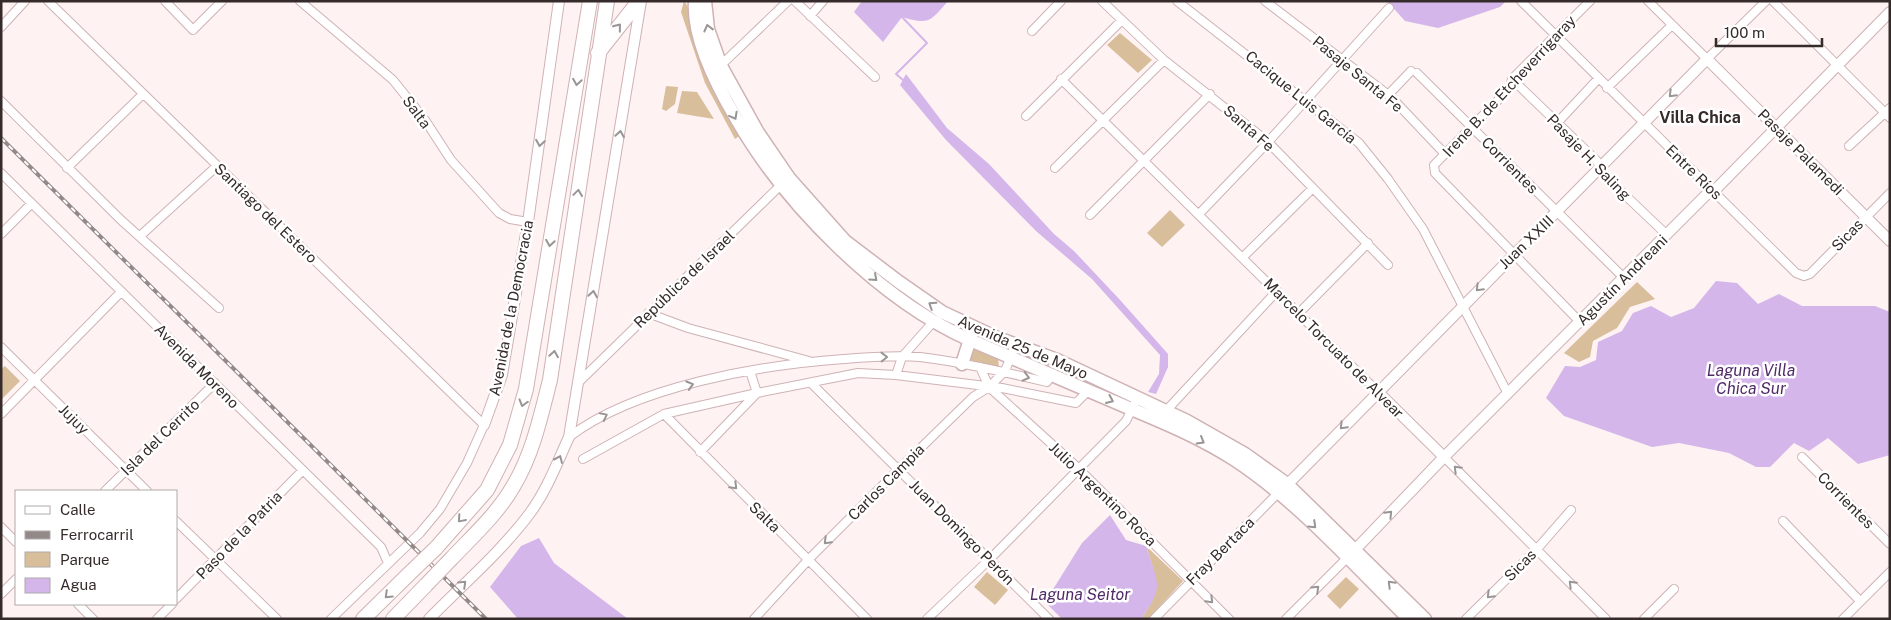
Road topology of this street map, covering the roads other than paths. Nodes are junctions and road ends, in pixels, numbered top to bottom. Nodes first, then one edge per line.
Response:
1 (25, 1) edge
2 (48, 1) edge
3 (164, 1) edge
4 (222, 1) edge
5 (300, 1) edge
6 (559, 1) edge
7 (581, 1) edge
8 (590, 1) edge
9 (607, 1) edge
10 (640, 1) edge
11 (695, 1) edge
12 (705, 1) edge
13 (788, 1) edge
14 (795, 1) edge
15 (823, 1) edge
16 (1061, 1) edge
17 (1102, 1) edge
18 (1178, 1) edge
19 (1265, 1) edge
20 (1521, 1) edge
21 (1590, 1) edge
22 (1648, 1) edge
23 (1766, 1) edge
24 (1773, 1) edge
25 (1388, 8) dead end
26 (1890, 12) edge
27 (810, 16) junction
28 (1121, 21) junction
29 (1672, 25) junction
30 (1, 27) edge
31 (1032, 31) dead end
32 (584, 34) junction
33 (1555, 35) junction
34 (598, 53) junction
35 (1707, 59) junction
36 (1164, 60) junction
37 (1341, 60) junction
38 (1838, 66) junction
39 (716, 69) junction
40 (875, 78) dead end
41 (1061, 78) junction
42 (1512, 79) junction
43 (1598, 79) junction
44 (1607, 88) junction
45 (1210, 94) junction
46 (142, 95) junction
47 (1388, 95) junction
48 (1306, 100) junction
49 (1, 101) edge
50 (1888, 113) edge
51 (1026, 116) dead end
52 (1104, 120) junction
53 (1556, 122) junction
54 (1644, 123) junction
55 (1472, 127) junction
56 (1776, 128) junction
57 (1268, 142) junction
58 (1849, 146) dead end
59 (1445, 154) junction
60 (1144, 160) junction
61 (216, 166) junction
62 (67, 168) junction
63 (1055, 168) dead end
64 (1601, 168) junction
65 (1, 173) edge
66 (785, 181) junction
67 (1313, 188) junction
68 (1714, 191) junction
69 (1890, 193) edge
70 (32, 204) junction
71 (1557, 212) junction
72 (1199, 214) junction
73 (1090, 215) dead end
74 (1865, 217) junction
75 (528, 222) junction
76 (1, 234) edge
77 (1667, 235) junction
78 (140, 236) junction
79 (1890, 241) edge
80 (1368, 243) junction
81 (1514, 254) junction
82 (1242, 257) junction
83 (1388, 265) dead end
84 (1804, 276) joint
85 (1624, 278) junction
86 (1277, 291) junction
87 (121, 292) junction
88 (1461, 306) junction
89 (219, 308) dead end
90 (648, 313) junction
91 (1299, 313) junction
92 (934, 321) junction
93 (1580, 322) junction
94 (971, 334) junction
95 (1, 347) edge
96 (1013, 350) junction
97 (902, 357) junction
98 (856, 358) junction
99 (813, 362) junction
100 (962, 364) junction
101 (980, 367) junction
102 (750, 371) junction
103 (1004, 371) junction
104 (858, 373) junction
105 (1052, 374) junction
106 (896, 375) junction
107 (34, 380) junction
108 (580, 381) junction
109 (811, 382) junction
110 (214, 383) junction
111 (989, 387) junction
112 (1089, 390) junction
113 (1377, 391) junction
114 (758, 393) junction
115 (1508, 394) junction
116 (1134, 404) junction
117 (1, 414) edge
118 (664, 414) junction
119 (1162, 415) junction
120 (484, 425) junction
121 (569, 438) junction
122 (700, 452) junction
123 (1444, 457) junction
124 (1802, 458) dead end
125 (583, 459) dead end
126 (1078, 468) junction
127 (899, 469) junction
128 (126, 470) junction
129 (302, 471) junction
130 (1283, 488) junction
131 (106, 490) edge
132 (146, 490) edge
133 (1570, 510) dead end
134 (1783, 521) dead end
135 (178, 523) edge
136 (1, 527) edge
137 (15, 541) edge
138 (1890, 544) edge
139 (1537, 549) junction
140 (1351, 554) junction
141 (215, 559) junction
142 (809, 559) junction
143 (990, 559) junction
144 (388, 562) junction
145 (1890, 572) edge
146 (15, 580) edge
147 (1191, 581) junction
148 (1674, 589) dead end
149 (1, 594) edge
150 (178, 597) edge
151 (1860, 601) junction
152 (79, 605) edge
153 (171, 605) edge
154 (93, 619) edge
155 (157, 619) edge
156 (276, 619) edge
157 (331, 619) edge
158 (363, 619) edge
159 (393, 619) edge
160 (429, 619) edge
161 (754, 619) edge
162 (867, 619) edge
163 (927, 619) edge
164 (1049, 619) edge
165 (1154, 619) edge
166 (1229, 619) edge
167 (1286, 619) edge
168 (1409, 619) edge
169 (1425, 619) edge
170 (1466, 619) edge
171 (1606, 619) edge
172 (1644, 619) edge
173 (1843, 619) edge

1 - 30 street
2 - 46 street, Santiago del Estero
3 - 4 street
5 - 75 street, Salta
6 -> 75 street, Avenida de la Democracia
7 - 32 highway
8 - 32 highway, Avenida de la Democracia
9 - 34 highway
34 -> 10 highway
108 -> 10 street
11 - 39 main road, Avenida 25 de Mayo
39 -> 12 main road, Avenida 25 de Mayo
13 - 39 street
14 - 27 street
15 - 27 street
16 - 31 street
17 - 28 street, Santa Fe
18 - 48 street, Cacique Luis García
19 - 37 street, Pasaje Santa Fe
20 - 33 street, Entre Ríos
21 - 33 street, Irene B. de Etcheverrigaray
22 - 29 street, Pasaje Palamedi
23 - 35 street, Juan XXIII
24 - 38 street
25 - 37 street
26 - 38 street, Agustín Andreani
27 - 40 street
28 - 36 street, Santa Fe
28 - 41 street
29 - 35 street, Pasaje Palamedi
29 - 44 street
32 -> 158 highway, Avenida de la Democracia, bridge
33 - 42 street, Irene B. de Etcheverrigaray
33 - 43 street, Entre Ríos
159 -> 34 highway, bridge
35 -> 54 street, Juan XXIII
35 - 56 street, Pasaje Palamedi
36 - 45 street, Santa Fe
36 - 52 street
37 - 47 street, Pasaje Santa Fe
37 - 48 street
38 - 50 street
38 - 56 street, Agustín Andreani
39 - 66 main road, Avenida 25 de Mayo
41 - 51 street
41 - 52 street, Marcelo Torcuato de Alvear
42 - 53 street, Pasaje H. Saling
42 - 55 street, Irene B. de Etcheverrigaray
43 - 44 street, Entre Ríos
43 - 53 street
44 - 54 street, Entre Ríos
45 - 57 street, Santa Fe
45 - 60 street
46 - 61 street, Santiago del Estero
46 - 62 street
47 - 55 street, Corrientes
47 - 59 street, Pasaje Santa Fe
48 - 57 street
48 - 88 street, Cacique Luis García
49 - 62 street
50 - 58 street
52 - 60 street, Marcelo Torcuato de Alvear
52 - 63 street
53 - 64 street, Pasaje H. Saling
54 - 64 street, Juan XXIII
54 - 68 street, Entre Ríos
55 - 59 street, Irene B. de Etcheverrigaray
55 - 71 street, Corrientes
56 - 68 street, Agustín Andreani
56 - 74 street, Pasaje Palamedi
57 - 67 street, Santa Fe
57 - 72 street
59 - 81 street, Irene B. de Etcheverrigaray
60 - 72 street, Marcelo Torcuato de Alvear
60 - 73 street
61 - 78 street
61 - 120 street, Santiago del Estero
62 - 78 street
64 - 71 street, Juan XXIII
64 - 77 street, Pasaje H. Saling
65 - 70 street, Avenida Moreno
66 - 90 street, República de Israel
66 -> 92 main road, Avenida 25 de Mayo
94 -> 66 main road, Avenida 25 de Mayo
67 - 80 street, Santa Fe
67 - 82 street
68 - 77 street, Agustín Andreani
68 - 84 street, Entre Ríos
69 - 74 street, Sicas
70 - 76 street
70 - 87 street, Avenida Moreno
71 - 81 street, Juan XXIII
71 - 85 street, Corrientes
72 - 82 street, Marcelo Torcuato de Alvear
74 - 79 street, Pasaje Palamedi
74 - 84 street, Sicas
75 - 120 street, Avenida de la Democracia
77 - 85 street, Agustín Andreani
78 - 89 street
80 - 83 street, Santa Fe
80 - 91 street
81 -> 88 street, Juan XXIII
81 - 93 street
82 - 86 street, Marcelo Torcuato de Alvear
85 - 93 street, Agustín Andreani
86 - 91 street, Marcelo Torcuato de Alvear
86 - 119 street
87 - 107 street
87 - 110 street, Avenida Moreno
88 - 113 street, Juan XXIII
88 - 115 street, Cacique Luis García
90 - 99 street
90 - 108 street, República de Israel
91 - 113 street, Marcelo Torcuato de Alvear
92 - 94 main road, Avenida 25 de Mayo
92 - 97 street
93 - 115 street, Agustín Andreani
94 - 96 main road, Avenida 25 de Mayo
94 - 100 main road
95 - 107 street, Jujuy
96 - 103 street, Carlos Campia
96 - 105 main road, Avenida 25 de Mayo
96 - 116 main road, Avenida 25 de Mayo
98 -> 97 street, Avenida 25 de Mayo
97 - 100 street, Avenida 25 de Mayo
97 - 106 street
98 - 99 street, Avenida 25 de Mayo
98 - 104 street
99 - 102 street, Avenida 25 de Mayo
100 - 101 street, Avenida 25 de Mayo
101 - 103 street, Avenida 25 de Mayo
101 - 111 street, Julio Argentino Roca
102 - 114 street
121 -> 102 street, Avenida 25 de Mayo
103 -> 105 street, Avenida 25 de Mayo
103 - 111 street, Carlos Campia
104 - 106 street
104 - 109 street
105 - 112 main road, Avenida 25 de Mayo
106 - 111 street
107 - 117 street
107 - 128 street, Jujuy
108 - 121 street
109 - 114 street
109 - 127 street, Juan Domingo Perón
110 - 128 street, Isla del Cerrito
110 - 129 street, Avenida Moreno
111 - 112 street
111 - 126 street, Julio Argentino Roca
111 - 127 street, Carlos Campia
112 -> 116 main road, Avenida 25 de Mayo
113 - 123 street, Marcelo Torcuato de Alvear
113 -> 130 street, Juan XXIII
114 - 118 street
114 - 122 street
115 - 123 street, Agustín Andreani
116 - 119 main road, Avenida 25 de Mayo
116 - 126 street
118 - 122 street, Salta
118 - 125 street
119 - 130 main road, Avenida 25 de Mayo
120 - 144 street, Avenida de la Democracia
160 -> 121 street
122 -> 142 street, Salta
139 -> 123 street, Marcelo Torcuato de Alvear
140 -> 123 street, Agustín Andreani
124 - 138 street, Corrientes
126 - 143 street
126 - 147 street, Julio Argentino Roca
127 -> 142 street, Carlos Campia
127 - 143 street, Juan Domingo Perón
128 - 131 street, Isla del Cerrito
128 - 132 street, Jujuy
129 - 141 street, Paso de la Patria
129 - 144 street, Avenida Moreno
130 - 140 main road, Avenida 25 de Mayo
130 - 147 street, Fray Bertaca
133 - 139 street, Sicas
134 - 151 street
135 - 141 street
136 - 137 street
139 -> 170 street, Sicas
171 -> 139 street, Marcelo Torcuato de Alvear
167 -> 140 street
140 - 168 main road, Avenida 25 de Mayo
169 -> 140 main road, Avenida 25 de Mayo
141 - 150 street, Paso de la Patria
141 - 156 street
142 - 161 street, Carlos Campia
142 - 162 street, Salta
143 - 163 street
143 - 164 street, Juan Domingo Perón
144 - 157 street, Avenida de la Democracia
145 - 151 street
146 - 149 street
147 - 165 street, Fray Bertaca
147 -> 166 street, Julio Argentino Roca
148 - 172 street
151 - 173 street
152 - 154 street
153 - 155 street

